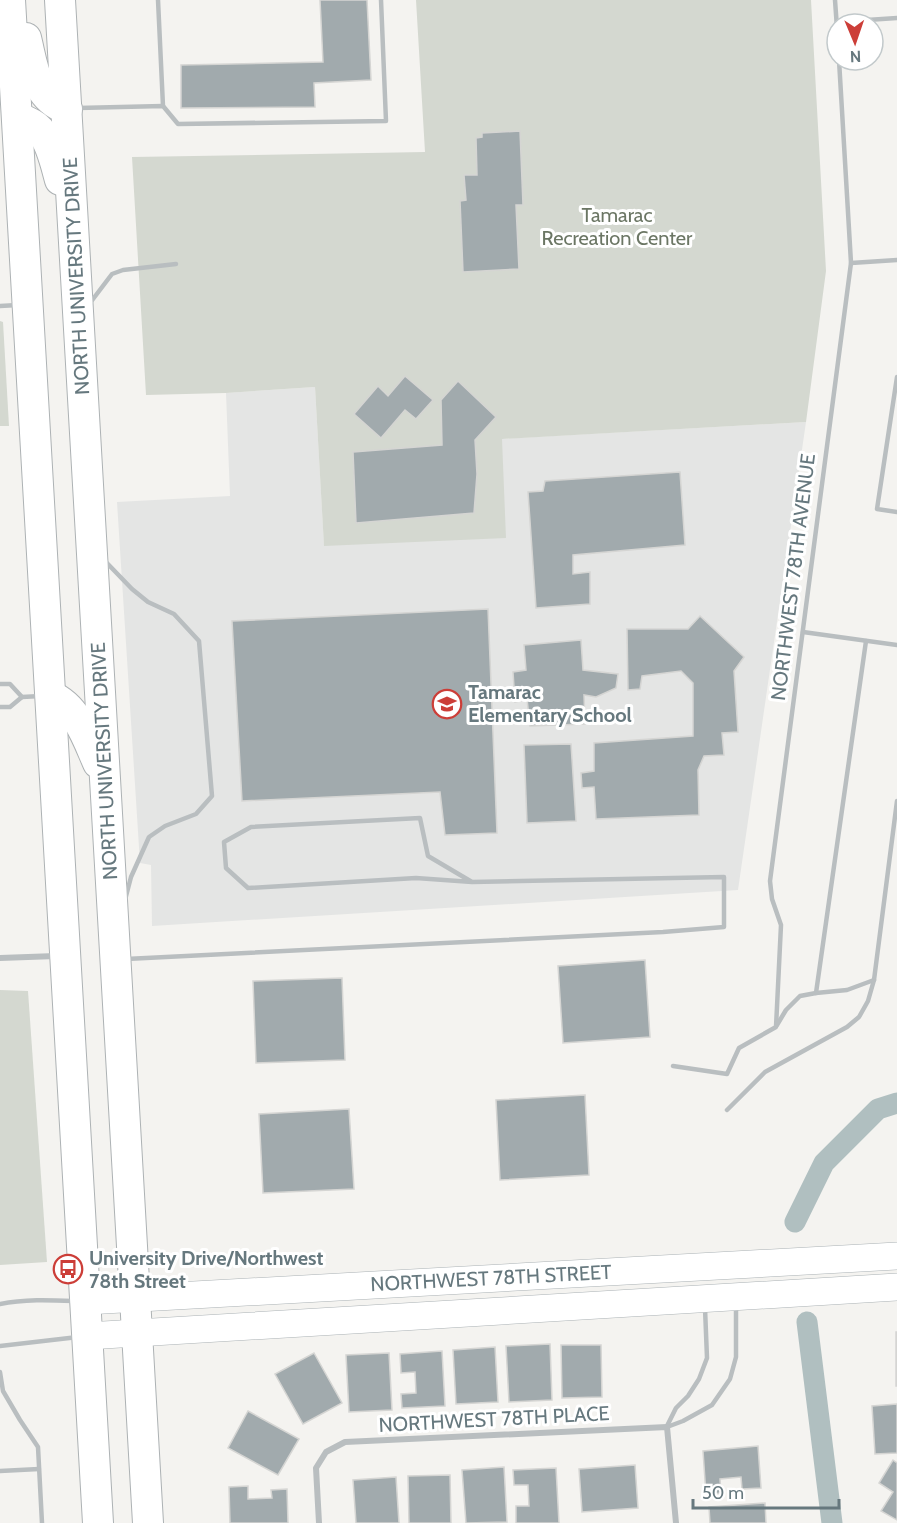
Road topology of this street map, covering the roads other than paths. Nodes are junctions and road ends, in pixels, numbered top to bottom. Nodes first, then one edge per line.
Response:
1 (10, 0) edge
2 (16, 0) edge
3 (60, 0) edge
4 (158, 0) edge
5 (381, 0) edge
6 (840, 72) edge
7 (163, 105) junction
8 (67, 109) junction
9 (13, 118) junction
10 (73, 220) junction
11 (897, 260) edge
12 (851, 263) junction
13 (176, 264) dead end
14 (14, 305) edge
15 (79, 317) junction
16 (897, 377) edge
17 (897, 512) edge
18 (103, 559) dead end
19 (803, 632) junction
20 (866, 641) junction
21 (897, 645) edge
22 (0, 684) edge
23 (37, 696) junction
24 (0, 707) edge
25 (105, 779) junction
26 (897, 801) edge
27 (472, 882) junction
28 (113, 917) junction
29 (66, 956) junction
30 (0, 958) edge
31 (116, 960) junction
32 (874, 980) junction
33 (816, 993) junction
34 (776, 1028) junction
35 (673, 1066) dead end
36 (727, 1110) dead end
37 (897, 1256) edge
38 (735, 1281) junction
39 (704, 1283) junction
40 (897, 1287) edge
41 (135, 1298) junction
42 (86, 1301) junction
43 (0, 1304) edge
44 (136, 1333) junction
45 (87, 1336) junction
46 (0, 1346) edge
47 (0, 1372) edge
48 (667, 1427) junction
49 (39, 1469) junction
50 (0, 1471) edge
51 (42, 1523) edge
52 (98, 1523) edge
53 (148, 1523) edge
54 (320, 1523) edge
55 (676, 1523) edge

1 - 9 main road
2 - 8 main road
3 - 8 main road, NORTH UNIVERSITY DRIVE
4 - 7 lane
5 - 7 lane
6 - 12 lane, NORTHWEST 78TH AVENUE
7 - 8 lane
8 - 10 main road, NORTH UNIVERSITY DRIVE
9 - 10 main road
9 - 14 main road
10 - 15 main road, NORTH UNIVERSITY DRIVE
11 - 12 lane
12 - 19 lane, NORTHWEST 78TH AVENUE
13 - 15 lane
14 - 23 main road
15 - 25 main road, NORTH UNIVERSITY DRIVE
16 - 17 lane
18 - 28 lane
19 - 20 lane
19 - 34 lane, NORTHWEST 78TH AVENUE
20 - 21 lane
20 - 33 lane
22 - 23 lane
23 - 24 lane
23 - 25 main road
23 - 29 main road
25 - 28 main road, NORTH UNIVERSITY DRIVE
26 - 32 lane
27 - 27 lane
27 - 31 lane
28 - 31 main road, NORTH UNIVERSITY DRIVE
29 - 30 street
29 - 42 main road
31 - 41 main road, NORTH UNIVERSITY DRIVE
32 - 33 lane
32 - 36 lane
33 - 34 lane
34 - 35 lane
37 - 38 street, NORTHWEST 78TH STREET
38 - 39 street, NORTHWEST 78TH STREET
38 - 40 street, NORTHWEST 78TH STREET
38 - 48 lane
39 - 41 street, NORTHWEST 78TH STREET
39 - 44 street, NORTHWEST 78TH STREET
39 - 48 lane
41 - 42 street, NORTHWEST 78TH STREET
41 - 44 main road, NORTH UNIVERSITY DRIVE
42 - 43 lane
42 - 45 main road
44 - 45 street, NORTHWEST 78TH STREET
44 - 53 main road, NORTH UNIVERSITY DRIVE
45 - 46 lane
45 - 52 main road
47 - 49 lane
48 - 54 street, NORTHWEST 78TH PLACE
48 - 55 street
49 - 50 lane
49 - 51 lane

